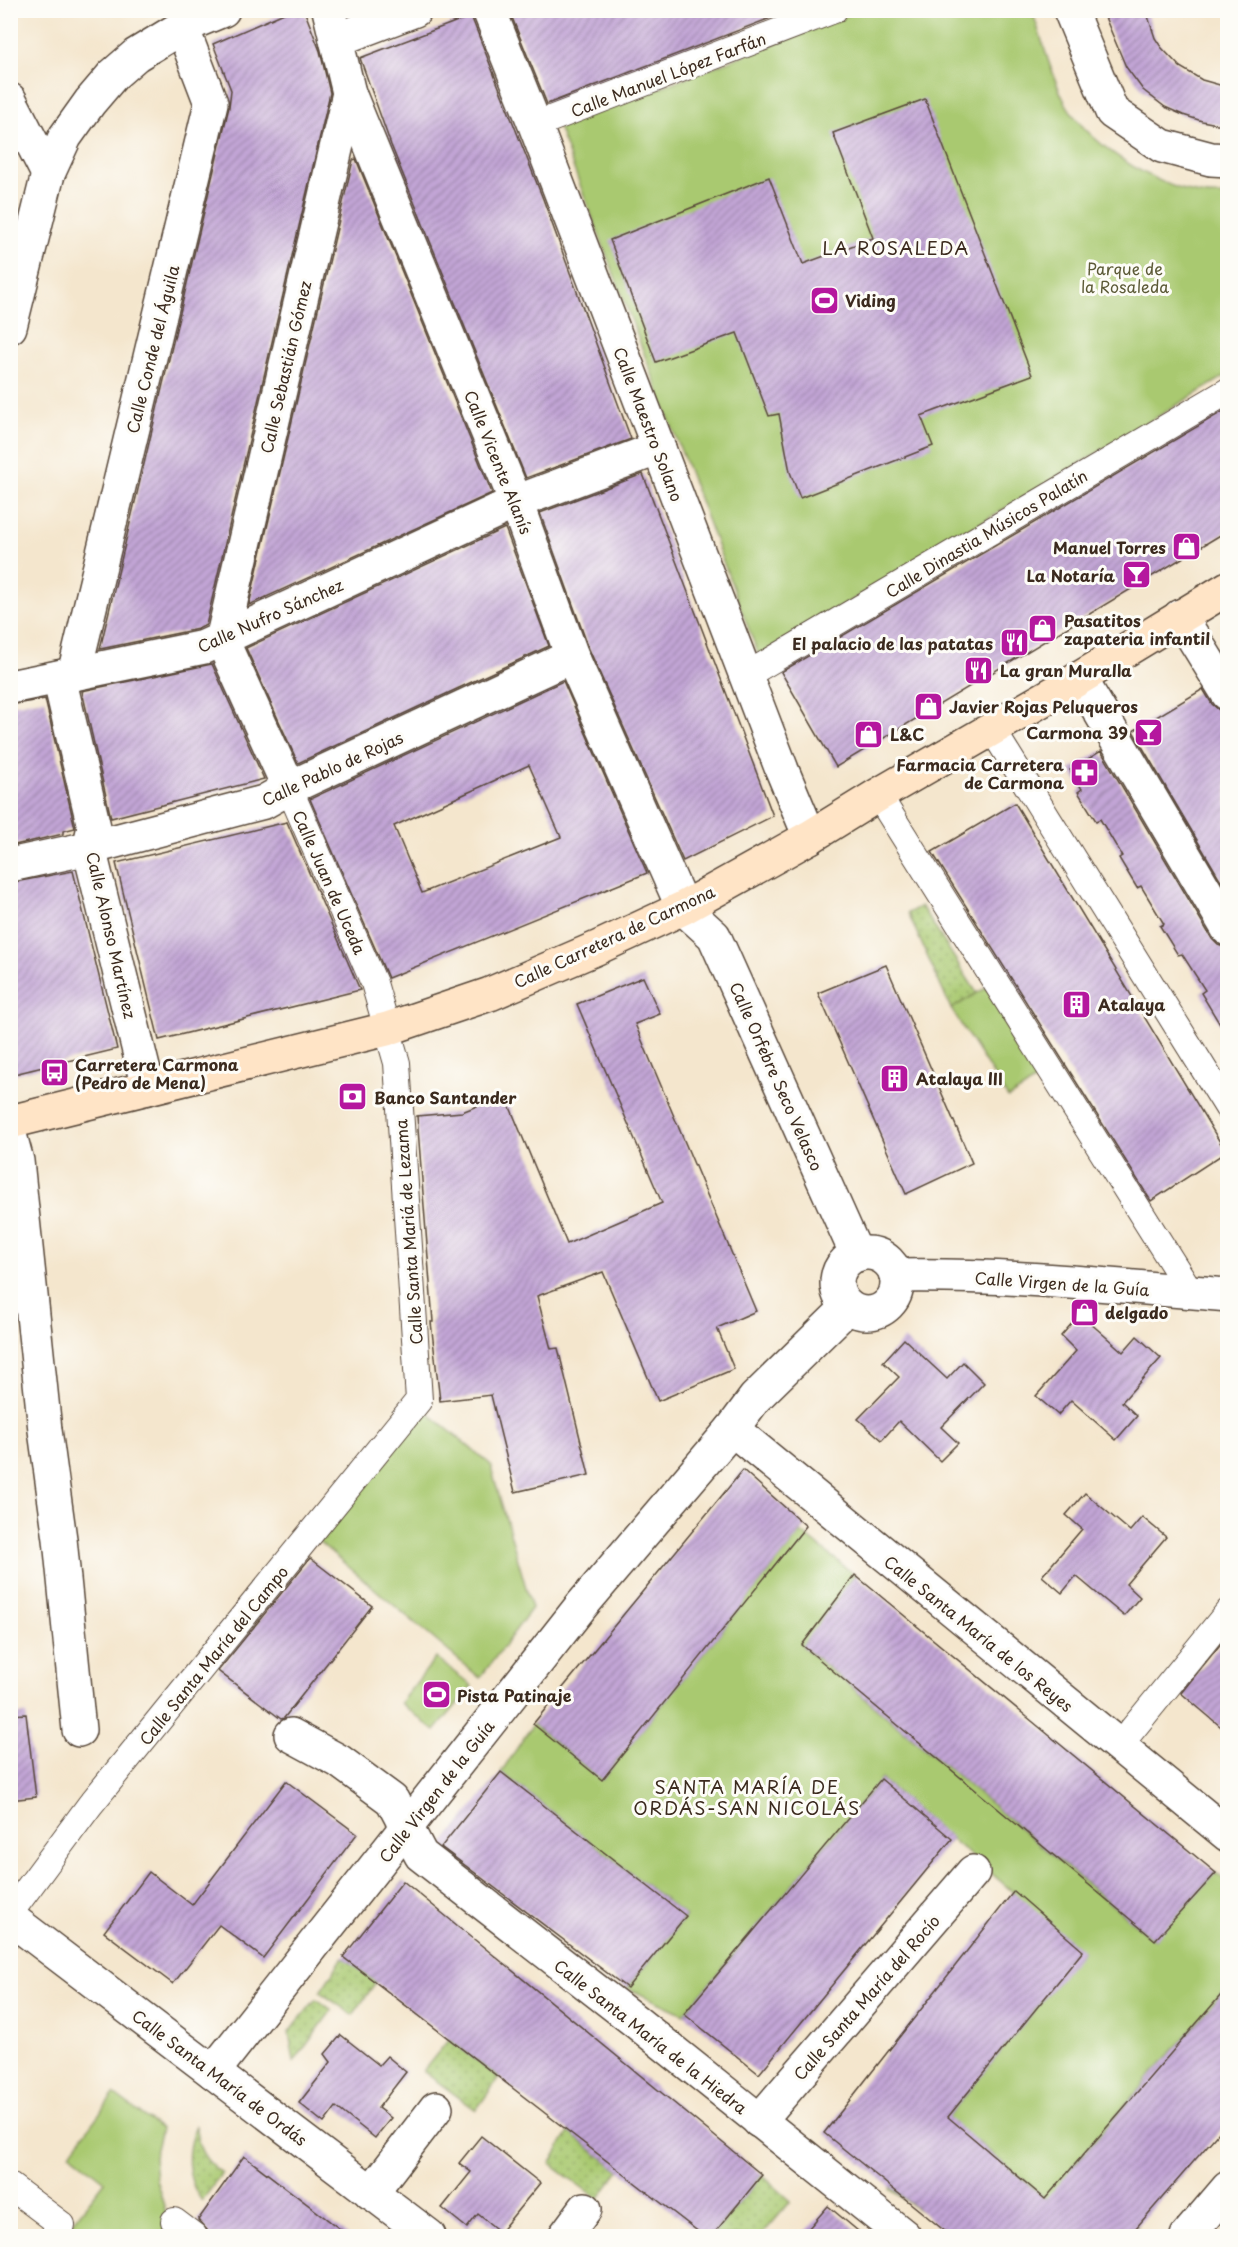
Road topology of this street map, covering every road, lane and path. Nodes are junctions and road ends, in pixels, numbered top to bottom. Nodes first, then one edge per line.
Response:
1 (223, 10) edge
2 (415, 10) edge
3 (489, 10) edge
4 (834, 10) edge
5 (1070, 10) edge
6 (333, 25) edge
7 (182, 27) junction
8 (349, 93) junction
9 (10, 100) edge
10 (535, 125) junction
11 (1227, 160) edge
12 (48, 174) junction
13 (10, 327) edge
14 (1227, 390) edge
15 (659, 448) junction
16 (516, 502) junction
17 (1227, 588) edge
18 (1180, 616) junction
19 (222, 640) junction
20 (572, 656) junction
21 (66, 676) junction
22 (745, 676) junction
23 (1080, 678) junction
24 (10, 687) edge
25 (1227, 694) edge
26 (992, 729) junction
27 (289, 788) junction
28 (878, 795) junction
29 (810, 837) junction
30 (89, 848) junction
31 (10, 865) edge
32 (683, 908) junction
33 (1227, 929) edge
34 (387, 1029) junction
35 (148, 1088) junction
36 (1227, 1108) edge
37 (10, 1122) edge
38 (10, 1135) edge
39 (857, 1255) junction
40 (896, 1276) junction
41 (1190, 1292) junction
42 (1227, 1294) edge
43 (848, 1307) junction
44 (419, 1400) joint
45 (732, 1430) junction
46 (1227, 1612) edge
47 (79, 1730) dead end
48 (291, 1735) dead end
49 (1118, 1747) junction
50 (406, 1829) junction
51 (1227, 1835) edge
52 (973, 1872) dead end
53 (10, 1913) edge
54 (10, 1918) edge
55 (213, 2072) junction
56 (436, 2108) dead end
57 (759, 2121) junction
58 (10, 2186) edge
59 (1227, 2188) edge
60 (371, 2193) junction
61 (585, 2209) dead end
62 (174, 2221) dead end
63 (53, 2236) edge
64 (194, 2236) edge
65 (429, 2236) edge
66 (565, 2236) edge
67 (904, 2236) edge
68 (1187, 2236) edge

1 - 7 street
2 - 6 street
3 - 10 street, Calle Maestro Solano
4 - 10 street, Calle Manuel López Farfán
5 - 11 street
6 - 8 street, Calle Vicente Alanís
7 - 12 street
7 - 21 street, Calle Conde del Águila
8 - 16 street, Calle Vicente Alanís
8 - 19 street, Calle Sebastián Gómez
9 - 12 street
10 - 15 street, Calle Maestro Solano
12 - 13 street
14 - 22 street, Calle Dinastia Músicos Palatín
15 - 16 street, Calle Nufro Sánchez
15 - 22 street, Calle Maestro Solano
16 - 19 street, Calle Nufro Sánchez
16 - 20 street, Calle Vicente Alanís
17 - 18 main road, Calle Carretera de Carmona
18 - 23 main road, Calle Carretera de Carmona
18 - 25 street
19 - 21 street, Calle Nufro Sánchez
19 - 27 street, Calle Juan de Uceda
20 - 27 street, Calle Pablo de Rojas
20 - 32 street, Calle Vicente Alanís
21 - 24 street, Calle Nufro Sánchez
21 - 30 street, Calle Alonso Martínez
22 - 29 street, Calle Maestro Solano
23 - 26 main road, Calle Carretera de Carmona
23 - 33 street
26 - 28 main road, Calle Carretera de Carmona
26 - 36 street
27 - 30 street, Calle Pablo de Rojas
27 - 34 street, Calle Juan de Uceda
28 - 29 main road, Calle Carretera de Carmona
28 - 41 street
29 - 32 main road, Calle Carretera de Carmona
30 - 31 street, Calle Pablo de Rojas
30 - 35 street, Calle Alonso Martínez
32 - 34 main road, Calle Carretera de Carmona
32 - 39 street, Calle Orfebre Seco Velasco
34 - 35 main road, Calle Carretera de Carmona
34 - 44 street, Calle Santa Mariá de Lezama
35 - 37 main road, Calle Carretera de Carmona
38 - 47 street
39 - 40 street
39 - 43 street
40 - 41 street, Calle Virgen de la Guía
40 - 43 street
41 - 42 street, Calle Virgen de la Guía
43 - 45 street, Calle Virgen de la Guía
44 - 53 street, Calle Santa María del Campo
45 - 49 street, Calle Santa María de los Reyes
45 - 50 street, Calle Virgen de la Guía
46 - 49 street
48 - 50 street
49 - 51 street, Calle Santa María de los Reyes
50 - 55 street, Calle Virgen de la Guía
50 - 57 street, Calle Santa María de la Hiedra
52 - 57 street, Calle Santa María del Rocío
54 - 55 street, Calle Santa María de Ordás
55 - 60 street, Calle Santa María de Ordás
56 - 60 street
57 - 67 street, Calle Santa María de la Hiedra
58 - 63 street
59 - 68 street
60 - 65 street, Calle Santa María de Ordás
61 - 66 street
62 - 64 street

